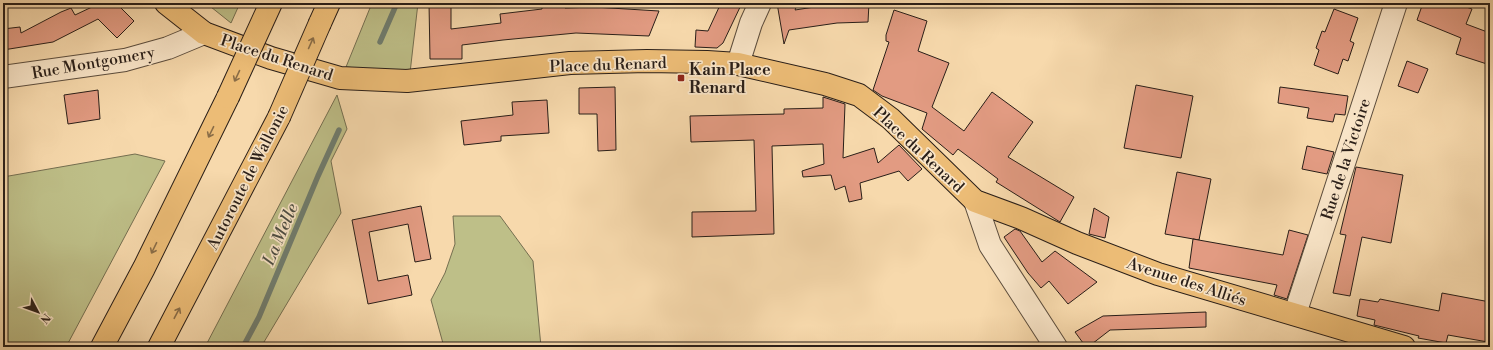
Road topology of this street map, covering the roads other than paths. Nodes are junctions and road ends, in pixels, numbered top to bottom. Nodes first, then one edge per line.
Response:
1 (166, 3) edge
2 (271, 3) edge
3 (329, 3) edge
4 (760, 3) edge
5 (1396, 3) edge
6 (204, 33) junction
7 (738, 64) junction
8 (3, 77) edge
9 (975, 201) junction
10 (1296, 314) junction
11 (102, 347) edge
12 (159, 347) edge
13 (1056, 347) edge
14 (1404, 347) edge

1 - 6 main road, Place du Renard
2 -> 11 main road, bridge
12 -> 3 main road, Autoroute de Wallonie, bridge
4 - 7 street
5 - 10 street, Rue de la Victoire
6 - 7 main road, Place du Renard
6 - 8 street, Rue Montgomery
7 - 9 main road, Place du Renard
9 - 10 main road, Avenue des Alliés
9 - 13 street
10 - 14 main road, Avenue des Alliés

